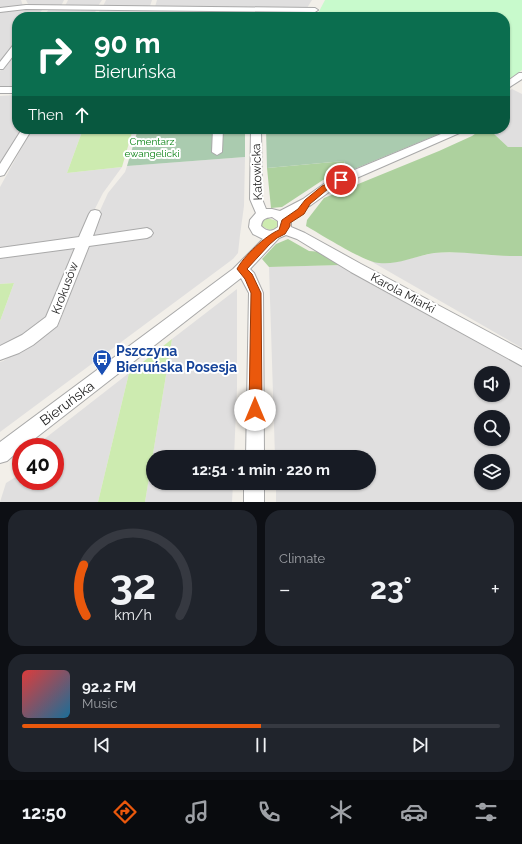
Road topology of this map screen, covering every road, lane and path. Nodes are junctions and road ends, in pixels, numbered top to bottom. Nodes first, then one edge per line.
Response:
1 (24, 0) edge
2 (66, 0) edge
3 (104, 0) edge
4 (155, 0) edge
5 (26, 7) junction
6 (62, 7) junction
7 (100, 7) junction
8 (153, 8) junction
9 (0, 10) edge
10 (97, 12) edge
11 (313, 12) edge
12 (12, 52) edge
13 (0, 67) edge
14 (522, 75) edge
15 (510, 83) edge
16 (0, 90) edge
17 (12, 90) edge
18 (24, 134) edge
19 (218, 134) edge
20 (256, 134) edge
21 (449, 134) edge
22 (217, 152) dead end
23 (0, 173) edge
24 (95, 214) dead end
25 (262, 214) junction
26 (281, 226) junction
27 (257, 231) junction
28 (148, 233) dead end
29 (83, 242) junction
30 (0, 253) edge
31 (244, 266) junction
32 (0, 353) edge
33 (522, 358) edge
34 (255, 450) edge
35 (0, 454) edge
36 (254, 490) edge
37 (254, 502) edge

1 - 5 street
2 - 6 street
3 - 7 street
4 - 8 street
5 - 6 street
5 - 9 street
6 - 7 street
7 - 8 street
7 - 10 street
8 - 11 street
12 - 13 street
14 - 15 street
16 - 17 street
18 - 23 street
19 - 22 street
20 - 25 street, Katowicka
21 - 26 street, Bieruńska
24 - 29 street, Krokusów
25 - 26 street
25 - 27 street
26 - 27 street
26 - 31 street, Bieruńska
26 - 33 street, Karola Miarki
27 - 31 street
28 - 29 street, Krokusów
29 - 30 street, Krokusów
29 - 32 street, Krokusów
31 - 34 street
31 - 35 street, Bieruńska
36 - 37 street

